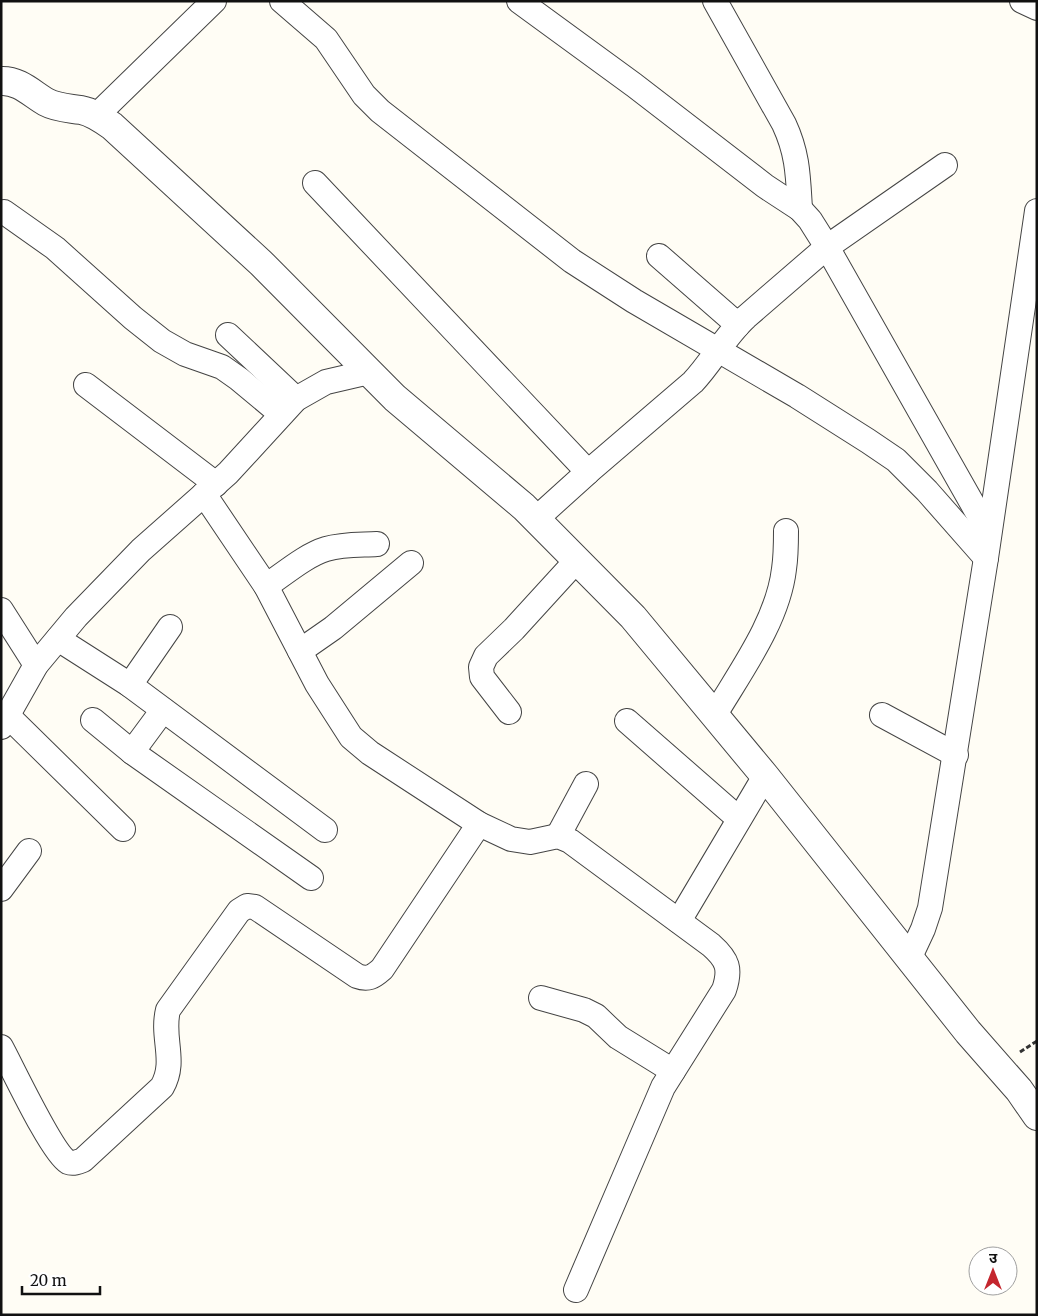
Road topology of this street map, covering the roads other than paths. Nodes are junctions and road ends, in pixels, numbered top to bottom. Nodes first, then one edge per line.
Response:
1 (214, 1) edge
2 (282, 1) edge
3 (519, 1) edge
4 (715, 1) edge
5 (1022, 1) edge
6 (1037, 8) edge
7 (3, 80) edge
8 (96, 116) junction
9 (946, 165) dead end
10 (315, 184) dead end
11 (800, 209) junction
12 (1037, 211) edge
13 (4, 212) dead end
14 (827, 247) junction
15 (659, 256) dead end
16 (738, 325) junction
17 (228, 335) dead end
18 (719, 351) junction
19 (369, 372) junction
20 (86, 385) dead end
21 (288, 407) junction
22 (588, 472) junction
23 (210, 489) junction
24 (536, 519) junction
25 (786, 531) dead end
26 (989, 533) junction
27 (377, 544) dead end
28 (986, 558) junction
29 (577, 560) junction
30 (411, 563) dead end
31 (266, 586) junction
32 (1, 610) edge
33 (170, 627) dead end
34 (58, 640) junction
35 (300, 651) junction
36 (36, 665) junction
37 (130, 685) junction
38 (163, 710) junction
39 (509, 712) dead end
40 (882, 715) dead end
41 (714, 716) junction
42 (93, 720) dead end
43 (5, 721) edge
44 (627, 721) dead end
45 (132, 752) junction
46 (956, 755) junction
47 (764, 776) junction
48 (586, 784) dead end
49 (739, 819) junction
50 (479, 824) junction
51 (123, 829) dead end
52 (325, 830) dead end
53 (558, 836) junction
54 (29, 851) dead end
55 (311, 878) dead end
56 (1, 889) edge
57 (679, 921) junction
58 (909, 959) junction
59 (541, 998) dead end
60 (1, 1047) edge
61 (672, 1070) junction
62 (1037, 1116) edge
63 (576, 1290) dead end

1 - 8 street
2 - 18 street
3 - 11 street
4 - 11 street
5 - 6 street
7 - 8 street
8 - 19 street
9 - 14 street
10 - 22 street
11 - 14 street
12 - 26 street
13 - 21 street
14 - 16 street
14 - 26 street
15 - 16 street
16 - 18 street
17 - 21 street
18 - 22 street
18 - 28 street
19 - 21 street
19 - 24 street
20 - 23 street
21 - 23 street
22 - 24 street
23 - 31 street
23 - 34 street
24 - 29 street
25 - 41 street
26 - 28 street
27 - 31 street
28 - 46 street
29 - 39 street
29 - 41 street
30 - 35 street
31 - 35 street
32 - 36 street
33 - 37 street
34 - 36 street
34 - 37 street
35 - 50 street
36 - 43 street
37 - 38 street
38 - 45 street
38 - 52 street
40 - 46 street
41 - 47 street
42 - 45 street
43 - 51 street
44 - 49 street
45 - 55 street
46 - 58 street
47 - 49 street
47 - 58 street
48 - 53 street
49 - 57 street
50 - 53 street
50 - 60 street
53 - 57 street
54 - 56 street
57 - 61 street
58 - 62 street
59 - 61 street
61 - 63 street

